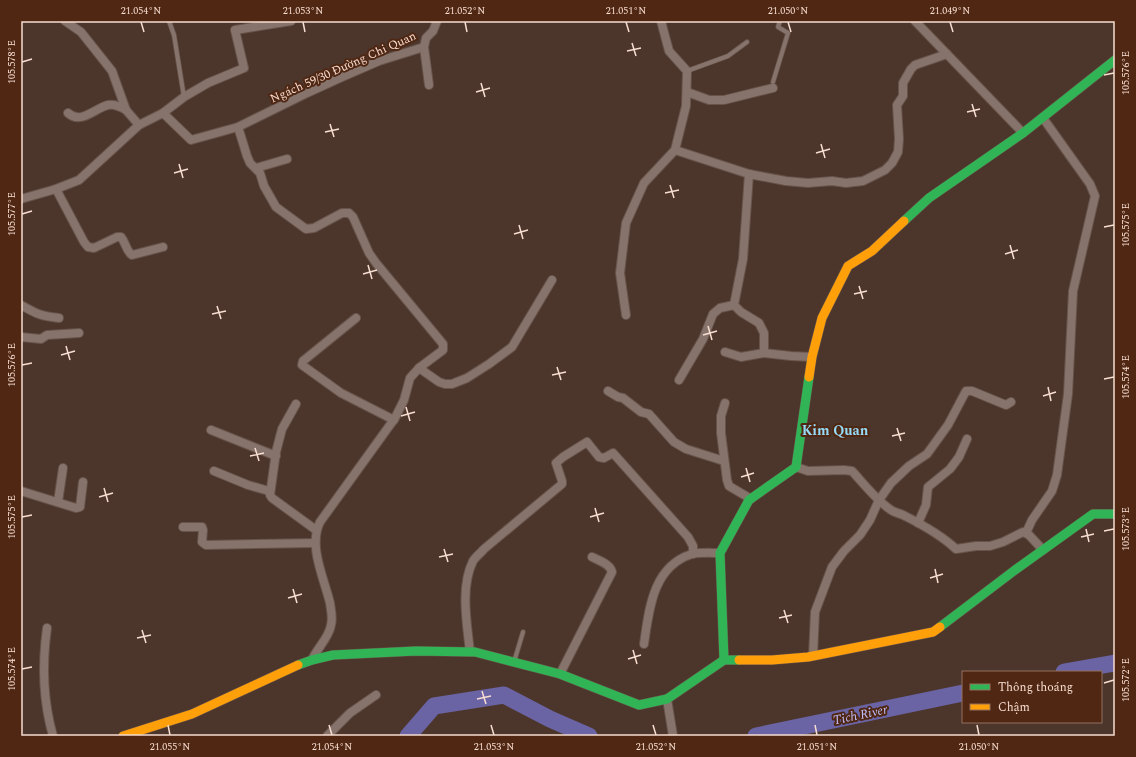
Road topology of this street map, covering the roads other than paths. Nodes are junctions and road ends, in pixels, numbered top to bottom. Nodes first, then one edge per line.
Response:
1 (65, 21) edge
2 (169, 21) edge
3 (291, 21) edge
4 (437, 21) edge
5 (661, 21) edge
6 (780, 21) edge
7 (915, 21) edge
8 (747, 42) dead end
9 (424, 46) junction
10 (947, 54) junction
11 (1115, 60) edge
12 (687, 71) junction
13 (429, 85) dead end
14 (773, 85) joint
15 (686, 92) junction
16 (184, 97) junction
17 (126, 110) junction
18 (68, 113) dead end
19 (164, 113) junction
20 (1043, 118) junction
21 (139, 125) junction
22 (238, 127) junction
23 (1023, 133) junction
24 (674, 150) junction
25 (287, 159) dead end
26 (256, 168) junction
27 (749, 174) junction
28 (56, 189) junction
29 (21, 199) edge
30 (163, 247) dead end
31 (552, 280) dead end
32 (734, 304) junction
33 (21, 305) edge
34 (626, 315) dead end
35 (59, 318) dead end
36 (356, 318) dead end
37 (79, 333) dead end
38 (21, 337) edge
39 (725, 352) dead end
40 (764, 353) junction
41 (812, 357) junction
42 (419, 368) junction
43 (679, 380) dead end
44 (608, 391) dead end
45 (1011, 402) dead end
46 (725, 403) dead end
47 (296, 404) dead end
48 (394, 420) junction
49 (211, 430) dead end
50 (967, 439) dead end
51 (276, 456) junction
52 (724, 461) junction
53 (796, 467) junction
54 (63, 468) dead end
55 (214, 471) dead end
56 (83, 482) dead end
57 (21, 491) edge
58 (269, 492) junction
59 (751, 499) junction
60 (879, 500) junction
61 (58, 502) junction
62 (1115, 514) edge
63 (918, 523) junction
64 (183, 527) dead end
65 (316, 530) junction
66 (1026, 533) junction
67 (315, 543) junction
68 (1043, 550) junction
69 (720, 553) junction
70 (693, 554) junction
71 (592, 557) dead end
72 (47, 628) dead end
73 (523, 632) dead end
74 (644, 644) dead end
75 (470, 652) junction
76 (813, 656) junction
77 (312, 660) junction
78 (724, 660) junction
79 (514, 662) junction
80 (560, 674) junction
81 (376, 695) dead end
82 (667, 703) junction
83 (53, 736) edge
84 (123, 736) edge
85 (327, 736) edge
86 (673, 736) edge

1 - 17 street
2 - 16 lane
3 - 16 street
4 - 9 street, Ngách 59/30 Đường Chi Quan
5 - 12 street
6 - 14 lane
7 - 10 street
8 - 12 lane
9 - 13 street
9 - 22 street, Ngách 59/30 Đường Chi Quan
10 - 23 street
10 - 27 street
11 - 20 street
12 - 15 street
14 - 15 street
15 - 24 street
16 - 19 street
17 - 18 street
17 - 21 street
19 - 21 street
19 - 22 street, Ngách 59/30 Đường Chi Quan
20 - 23 street
20 - 66 street
21 - 28 street
22 - 26 street
23 - 41 street
24 - 27 street
24 - 34 street
25 - 26 street
26 - 42 street
27 - 32 street
28 - 29 street
28 - 30 street
31 - 42 street
32 - 40 street
32 - 43 street
33 - 35 street
36 - 48 street
37 - 38 street
39 - 40 street
40 - 41 street
41 - 53 street
42 - 48 street
44 - 52 street
45 - 60 street
46 - 52 street
47 - 51 street
48 - 65 street
49 - 51 street
50 - 63 street
51 - 58 street
52 - 59 street
53 - 59 street
53 - 60 street
54 - 61 street
55 - 58 street
56 - 61 street
57 - 61 street
58 - 65 street
59 - 69 street
60 - 63 street
60 - 76 street
62 - 68 street
63 - 66 street
64 - 67 street
65 - 67 street
66 - 68 street
67 - 77 street
68 - 76 street
69 - 70 street
69 - 78 street
70 - 74 street
70 - 75 street
71 - 80 street
72 - 83 street
73 - 79 lane
75 - 77 street
75 - 79 street
76 - 78 street
77 - 84 street
78 - 82 street
79 - 80 street
80 - 82 street
81 - 85 street
82 - 86 street

